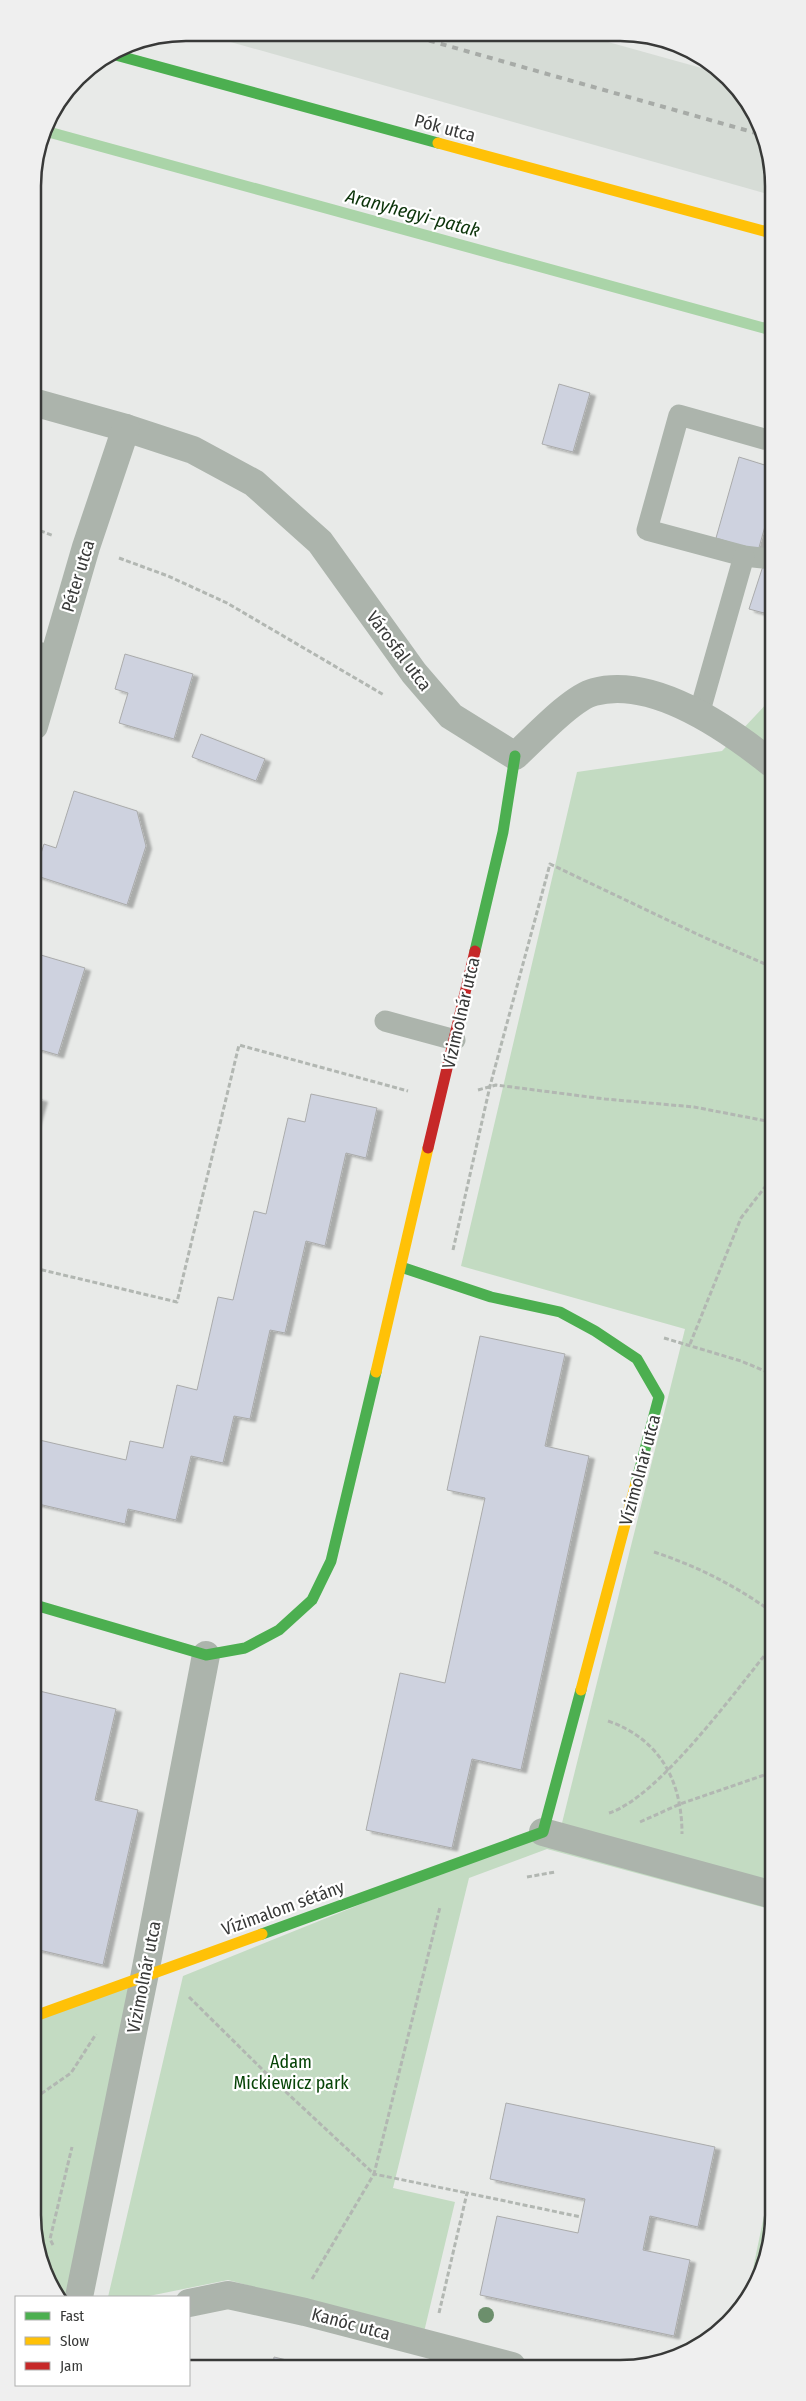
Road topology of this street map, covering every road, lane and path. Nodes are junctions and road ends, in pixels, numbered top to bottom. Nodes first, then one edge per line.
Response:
1 (122, 57) edge
2 (765, 231) edge
3 (42, 404) edge
4 (126, 428) junction
5 (765, 439) edge
6 (42, 531) edge
7 (86, 547) junction
8 (744, 556) junction
9 (765, 558) edge
10 (44, 653) edge
11 (42, 669) edge
12 (384, 695) dead end
13 (699, 714) junction
14 (514, 756) junction
15 (765, 758) edge
16 (765, 964) edge
17 (385, 1021) dead end
18 (455, 1040) junction
19 (490, 1086) junction
20 (441, 1101) junction
21 (765, 1121) edge
22 (765, 1188) edge
23 (401, 1268) junction
24 (41, 1270) edge
25 (446, 1282) junction
26 (607, 1339) junction
27 (690, 1344) junction
28 (764, 1371) edge
29 (622, 1541) junction
30 (41, 1606) edge
31 (764, 1607) edge
32 (206, 1655) junction
33 (764, 1655) edge
34 (576, 1711) junction
35 (669, 1770) junction
36 (764, 1775) edge
37 (680, 1804) junction
38 (603, 1814) dead end
39 (636, 1824) dead end
40 (543, 1832) junction
41 (677, 1869) junction
42 (558, 1872) dead end
43 (520, 1878) dead end
44 (764, 1893) edge
45 (442, 1900) dead end
46 (153, 1974) junction
47 (41, 2014) edge
48 (99, 2029) dead end
49 (41, 2094) edge
50 (374, 2174) junction
51 (467, 2193) junction
52 (581, 2217) dead end
53 (79, 2296) edge
54 (190, 2303) edge
55 (293, 2309) junction
56 (432, 2345) junction
57 (489, 2360) edge

1 - 2 street, Pók utca
3 - 4 street, Városfal utca
4 - 7 street, Péter utca
4 - 14 street, Városfal utca
5 - 8 lane
6 - 7 path
7 - 10 street, Péter utca
7 - 12 path
8 - 9 lane
8 - 13 lane
10 - 11 street, Péter utca
13 - 14 street
13 - 15 street
14 - 18 street, Vízimolnár utca
16 - 19 path
17 - 18 lane
18 - 20 street, Vízimolnár utca
19 - 20 path
19 - 21 path
19 - 25 path
20 - 23 street, Vízimolnár utca
20 - 24 path
22 - 27 path
23 - 25 street, Vízimolnár utca
23 - 32 street, Vízimolnár utca
25 - 26 street, Vízimolnár utca
26 - 27 path
26 - 29 street, Vízimolnár utca
27 - 28 path
29 - 31 path
29 - 34 street, Vízimolnár utca
30 - 32 street, Vízimolnár utca
32 - 46 street, Vízimolnár utca
33 - 35 path
34 - 35 path
34 - 40 street, Vízimolnár utca
35 - 37 path
35 - 38 path
36 - 37 path
37 - 39 path
37 - 41 path
40 - 41 street
40 - 46 street, Vízimalom sétány
41 - 44 street
42 - 43 path
45 - 50 path
46 - 47 street, Vízimalom sétány
46 - 50 path
46 - 53 street, Vízimolnár utca
48 - 49 path
50 - 51 path
50 - 55 path
51 - 52 path
51 - 56 path
54 - 55 street, Kanóc utca
55 - 56 street, Kanóc utca
56 - 57 street, Kanóc utca

